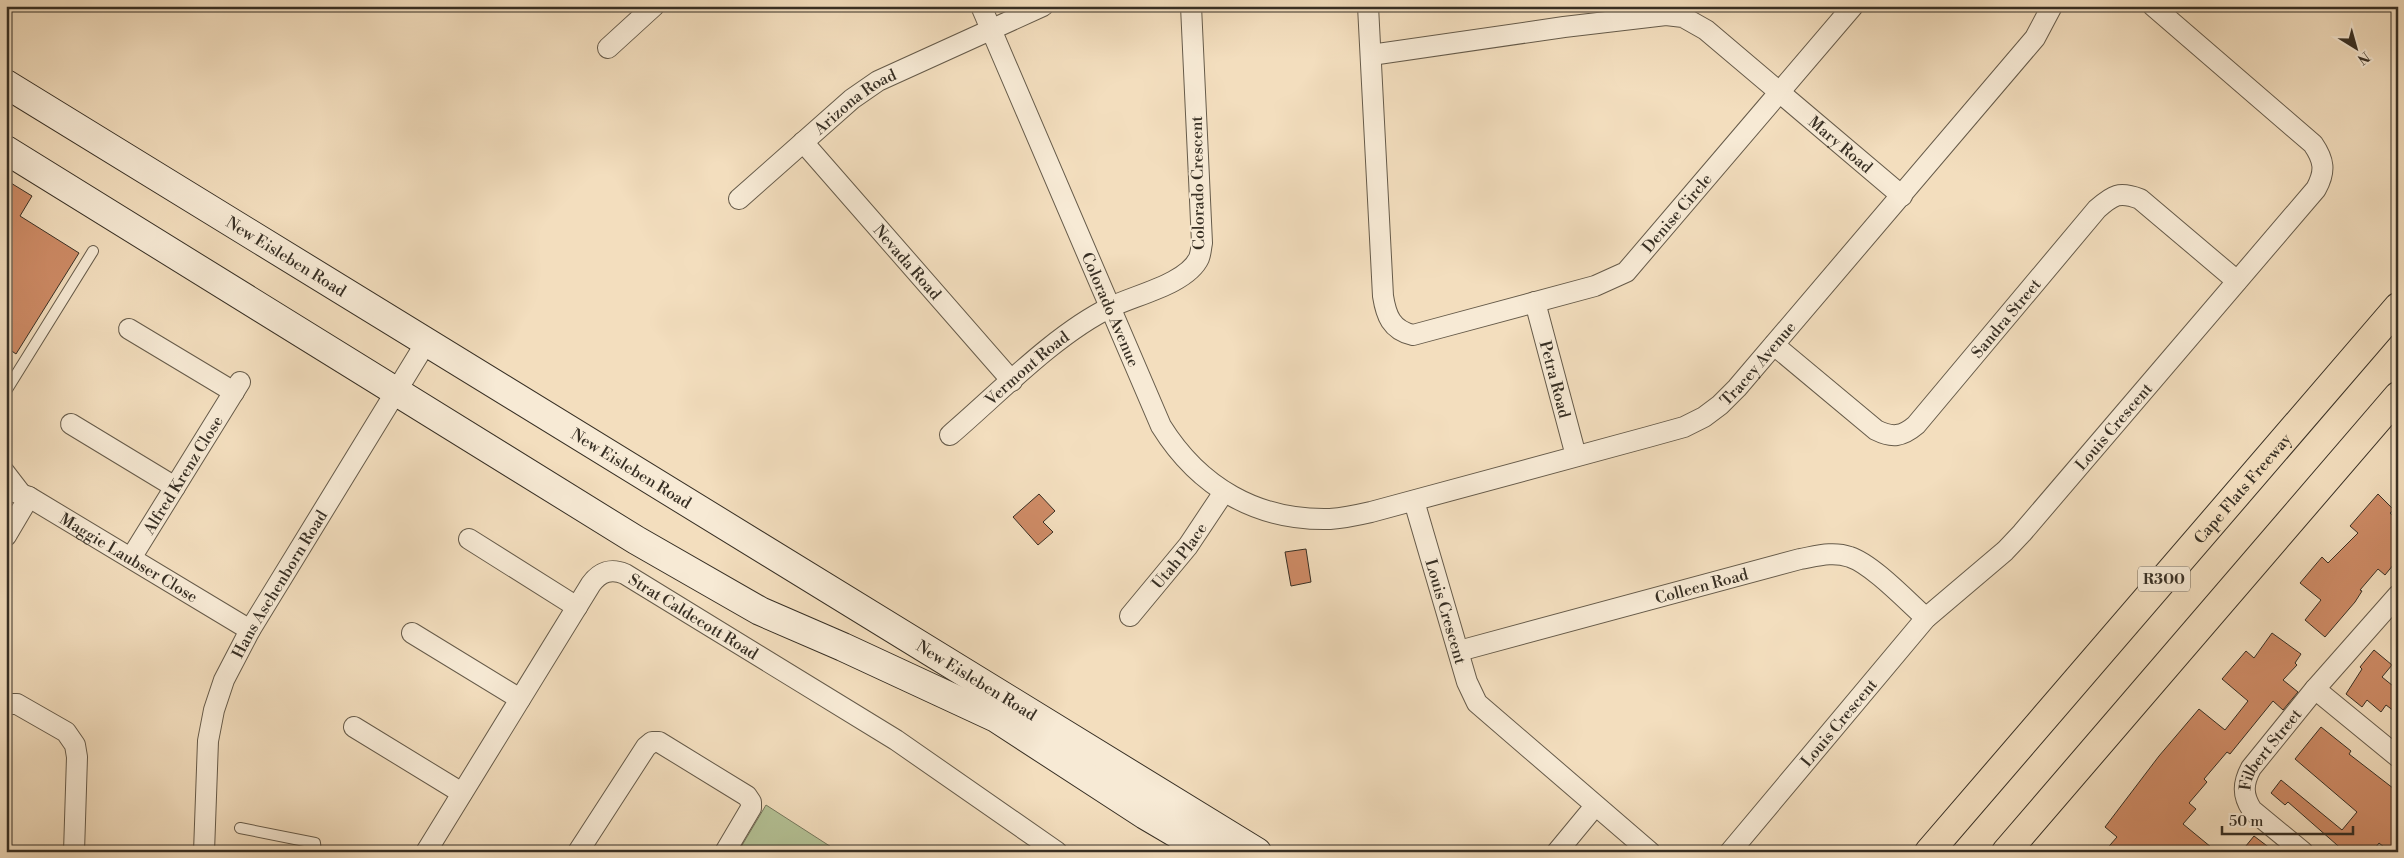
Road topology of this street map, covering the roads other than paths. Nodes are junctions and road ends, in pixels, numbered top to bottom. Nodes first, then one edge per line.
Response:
1 (654, 6) edge
2 (981, 6) edge
3 (1043, 6) edge
4 (1191, 6) edge
5 (1368, 6) edge
6 (1854, 6) edge
7 (2052, 6) edge
8 (2153, 6) edge
9 (991, 30) junction
10 (608, 48) dead end
11 (1371, 55) junction
12 (6, 84) edge
13 (1780, 93) junction
14 (803, 142) junction
15 (6, 150) edge
16 (1902, 196) junction
17 (739, 199) dead end
18 (93, 250) dead end
19 (2237, 282) junction
20 (1535, 302) junction
21 (1110, 307) junction
22 (2398, 307) edge
23 (129, 329) dead end
24 (427, 341) junction
25 (1774, 345) junction
26 (1012, 382) junction
27 (6, 391) edge
28 (396, 392) junction
29 (2398, 396) edge
30 (71, 424) dead end
31 (950, 435) dead end
32 (1576, 456) junction
33 (6, 466) edge
34 (175, 487) junction
35 (6, 489) edge
36 (1224, 492) junction
37 (29, 497) junction
38 (1414, 501) junction
39 (1331, 519) joint
40 (6, 536) edge
41 (469, 539) dead end
42 (131, 558) junction
43 (2398, 595) edge
44 (577, 607) junction
45 (1130, 616) dead end
46 (1926, 618) junction
47 (250, 630) junction
48 (412, 633) dead end
49 (1459, 651) junction
50 (2315, 689) junction
51 (520, 699) junction
52 (6, 704) edge
53 (354, 727) dead end
54 (2398, 757) edge
55 (462, 793) junction
56 (1596, 806) junction
57 (240, 828) dead end
58 (586, 849) edge
59 (74, 852) edge
60 (204, 852) edge
61 (316, 852) edge
62 (426, 852) edge
63 (725, 852) edge
64 (1057, 852) edge
65 (1208, 852) edge
66 (1256, 852) edge
67 (1557, 852) edge
68 (1650, 852) edge
69 (1730, 852) edge
70 (1929, 852) edge
71 (2006, 852) edge
72 (2303, 852) edge

1 - 10 street
2 - 9 street, Colorado Avenue
3 - 9 street
4 - 21 street, Colorado Crescent
5 - 11 street, Denise Circle
6 - 13 street, Denise Circle
7 - 16 street, Tracey Avenue
8 - 19 street, Louis Crescent
9 - 14 street, Arizona Road
9 - 21 street, Colorado Avenue
11 - 13 street
11 - 20 street, Denise Circle
12 - 24 main road, New Eisleben Road
13 - 16 street, Mary Road
13 - 20 street, Denise Circle
14 - 17 street, Arizona Road
14 - 26 street, Nevada Road
15 - 28 main road, New Eisleben Road
16 - 25 street, Tracey Avenue
18 - 27 lane
19 - 25 street, Sandra Street
19 - 46 street, Louis Crescent
20 - 32 street, Petra Road
21 - 26 street, Vermont Road
21 - 36 street, Colorado Avenue
22 - 70 highway, Cape Flats Freeway / R300
23 - 34 street, Alfred Krenz Close
24 - 28 street, Hans Aschenborn Road
24 - 66 main road, New Eisleben Road
25 - 32 street, Tracey Avenue
26 - 31 street, Vermont Road
28 - 47 street, Hans Aschenborn Road
28 - 65 main road, New Eisleben Road
29 - 71 highway
30 - 34 street
32 - 38 street, Tracey Avenue
33 - 37 lane
34 - 42 street, Alfred Krenz Close
35 - 37 street, Maggie Laubser Close
36 - 39 street, Colorado Avenue
36 - 45 street, Utah Place
37 - 40 street
37 - 42 street, Maggie Laubser Close
38 - 39 street, Tracey Avenue
38 - 49 street, Louis Crescent
41 - 44 street
42 - 47 street, Maggie Laubser Close
43 - 50 street, Filbert Street
44 - 51 street, Strat Caldecott Road
44 - 64 street, Strat Caldecott Road
46 - 49 street, Colleen Road
46 - 69 street, Louis Crescent
47 - 60 street, Hans Aschenborn Road
48 - 51 street
49 - 56 street, Louis Crescent
50 - 54 street, Filbert Street
50 - 72 street, Filbert Street
51 - 55 street, Strat Caldecott Road
52 - 59 street
53 - 55 street
55 - 62 street, Strat Caldecott Road
56 - 67 street
56 - 68 street, Louis Crescent
57 - 61 lane
58 - 63 street

